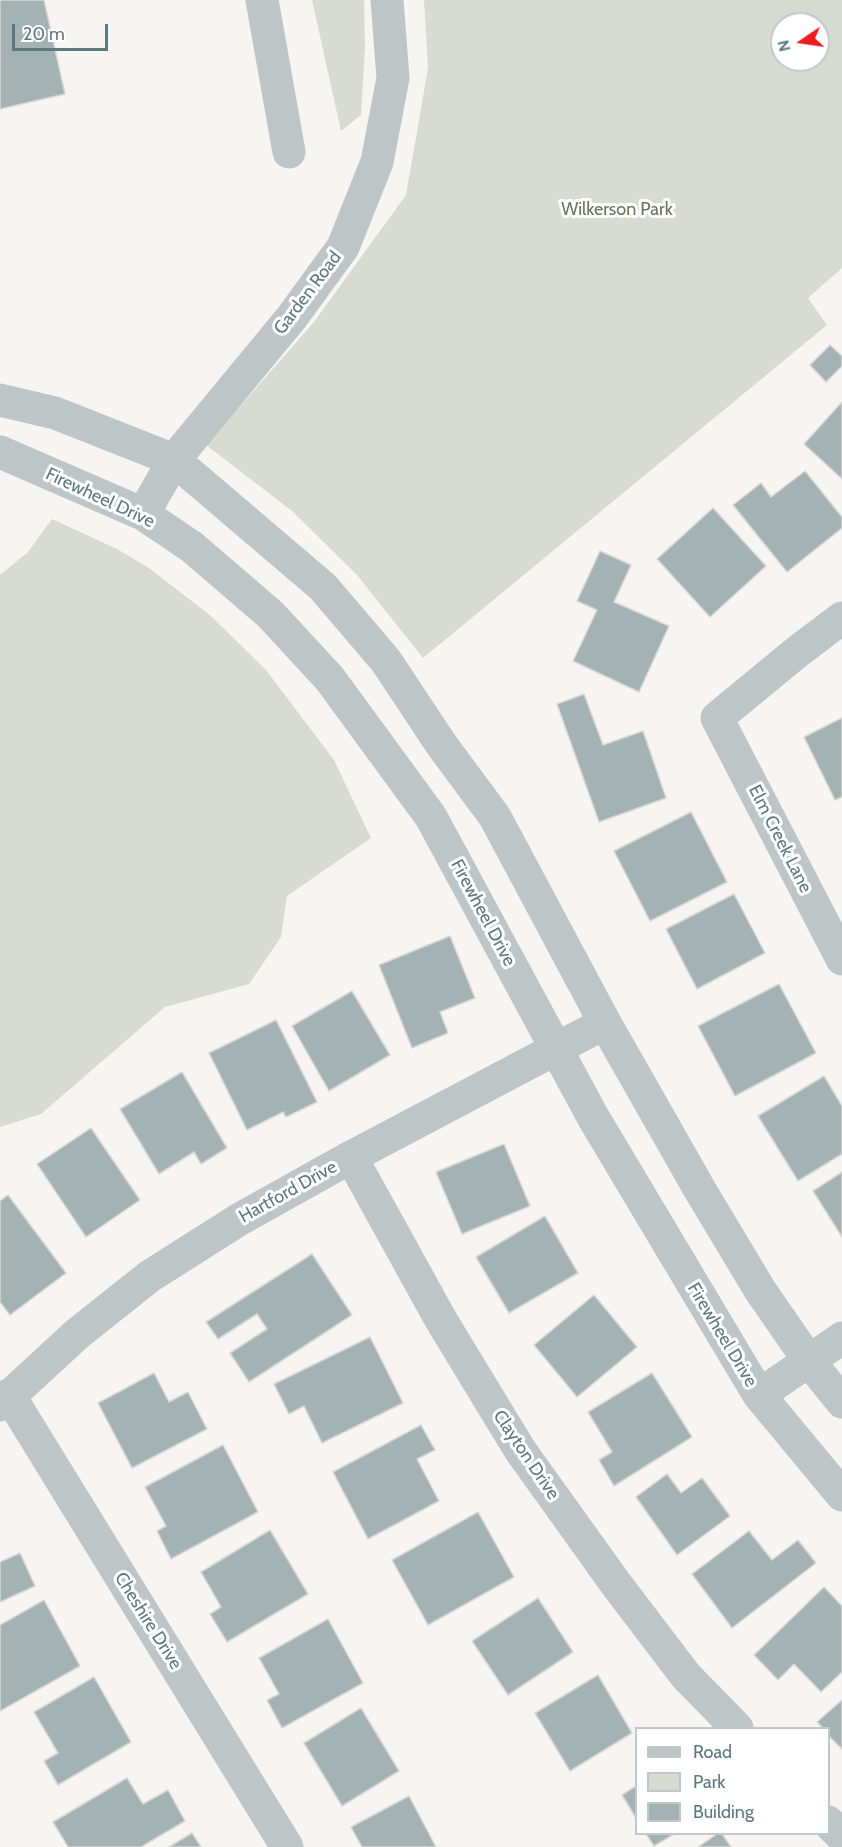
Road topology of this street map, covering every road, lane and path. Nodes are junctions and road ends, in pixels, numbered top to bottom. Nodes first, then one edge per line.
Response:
1 (261, 0) edge
2 (387, 0) edge
3 (289, 152) dead end
4 (0, 400) edge
5 (0, 452) edge
6 (174, 460) junction
7 (142, 514) junction
8 (842, 618) edge
9 (842, 959) edge
10 (605, 1023) junction
11 (557, 1049) junction
12 (351, 1157) junction
13 (842, 1338) edge
14 (809, 1361) junction
15 (759, 1395) junction
16 (5, 1400) edge
17 (842, 1402) edge
18 (842, 1495) edge
19 (736, 1727) edge
20 (830, 1824) edge
21 (842, 1836) edge
22 (287, 1847) edge

1 - 3 street
2 - 6 street, Garden Road
4 - 6 street
5 - 7 street, Firewheel Drive
6 - 7 street, Garden Road
6 - 10 street
7 - 11 street, Firewheel Drive
8 - 9 street, Elm Creek Lane
10 - 11 street, Hartford Drive
10 - 14 street
11 - 12 street, Hartford Drive
11 - 15 street, Firewheel Drive
12 - 16 street, Hartford Drive
12 - 19 street, Clayton Drive
13 - 14 street
14 - 15 street
14 - 17 street
15 - 18 street, Firewheel Drive
16 - 22 street, Cheshire Drive
20 - 21 street

